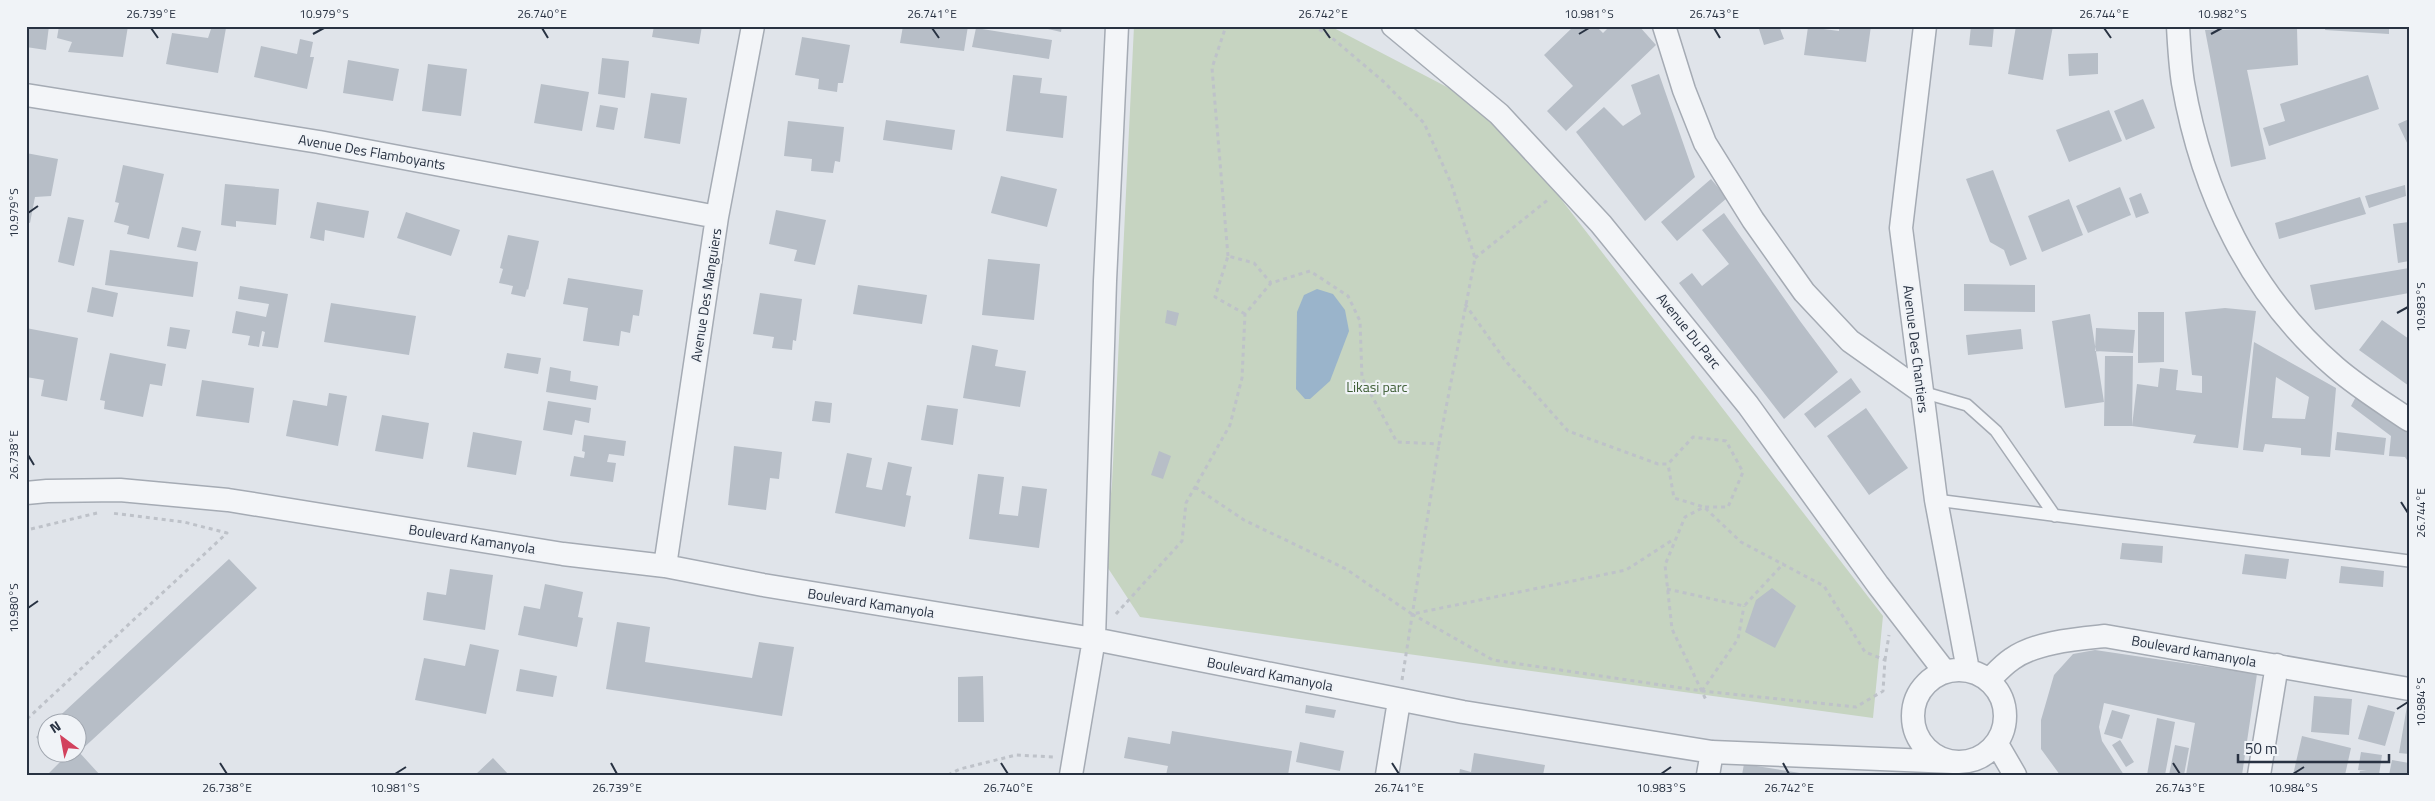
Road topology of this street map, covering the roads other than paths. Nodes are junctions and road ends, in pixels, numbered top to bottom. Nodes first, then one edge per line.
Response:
1 (754, 26) edge
2 (1117, 26) edge
3 (1664, 26) edge
4 (1925, 26) edge
5 (2178, 26) edge
6 (1395, 27) edge
7 (26, 95) edge
8 (717, 217) junction
9 (1922, 392) junction
10 (2409, 420) edge
11 (26, 493) edge
12 (1936, 500) junction
13 (2055, 516) junction
14 (2409, 561) edge
15 (665, 566) junction
16 (1094, 638) junction
17 (2277, 665) junction
18 (1968, 670) junction
19 (1944, 672) junction
20 (1989, 680) junction
21 (2409, 689) edge
22 (1399, 700) junction
23 (1997, 744) junction
24 (1712, 752) junction
25 (1953, 762) junction
26 (1072, 766) edge
27 (1979, 767) edge
28 (1387, 775) edge
29 (1708, 775) edge
30 (2015, 775) edge
31 (2259, 775) edge

1 - 8 street, Avenue Des Manguiers
2 - 16 street
3 - 9 street
4 - 9 street, Avenue Des Chantiers
5 - 10 street
6 - 19 street, Avenue Du Parc
7 - 8 street, Avenue Des Flamboyants
8 - 15 street, Avenue Des Manguiers
9 - 12 street, Avenue Des Chantiers
9 - 13 lane
11 - 15 street, Boulevard Kamanyola
12 - 13 lane
12 - 18 street, Avenue Des Chantiers
13 - 14 lane
15 - 16 street, Boulevard Kamanyola
16 - 22 street, Boulevard Kamanyola
16 - 26 street
17 - 20 street, Boulevard kamanyola
17 - 21 street, Boulevard kamanyola
17 - 31 street
18 - 19 street
18 - 20 street
19 - 25 street
20 - 23 street
22 - 24 street, Boulevard Kamanyola
22 - 28 street
23 - 27 street
23 - 30 street
24 - 25 street, Boulevard Kamanyola
24 - 29 street
25 - 27 street

